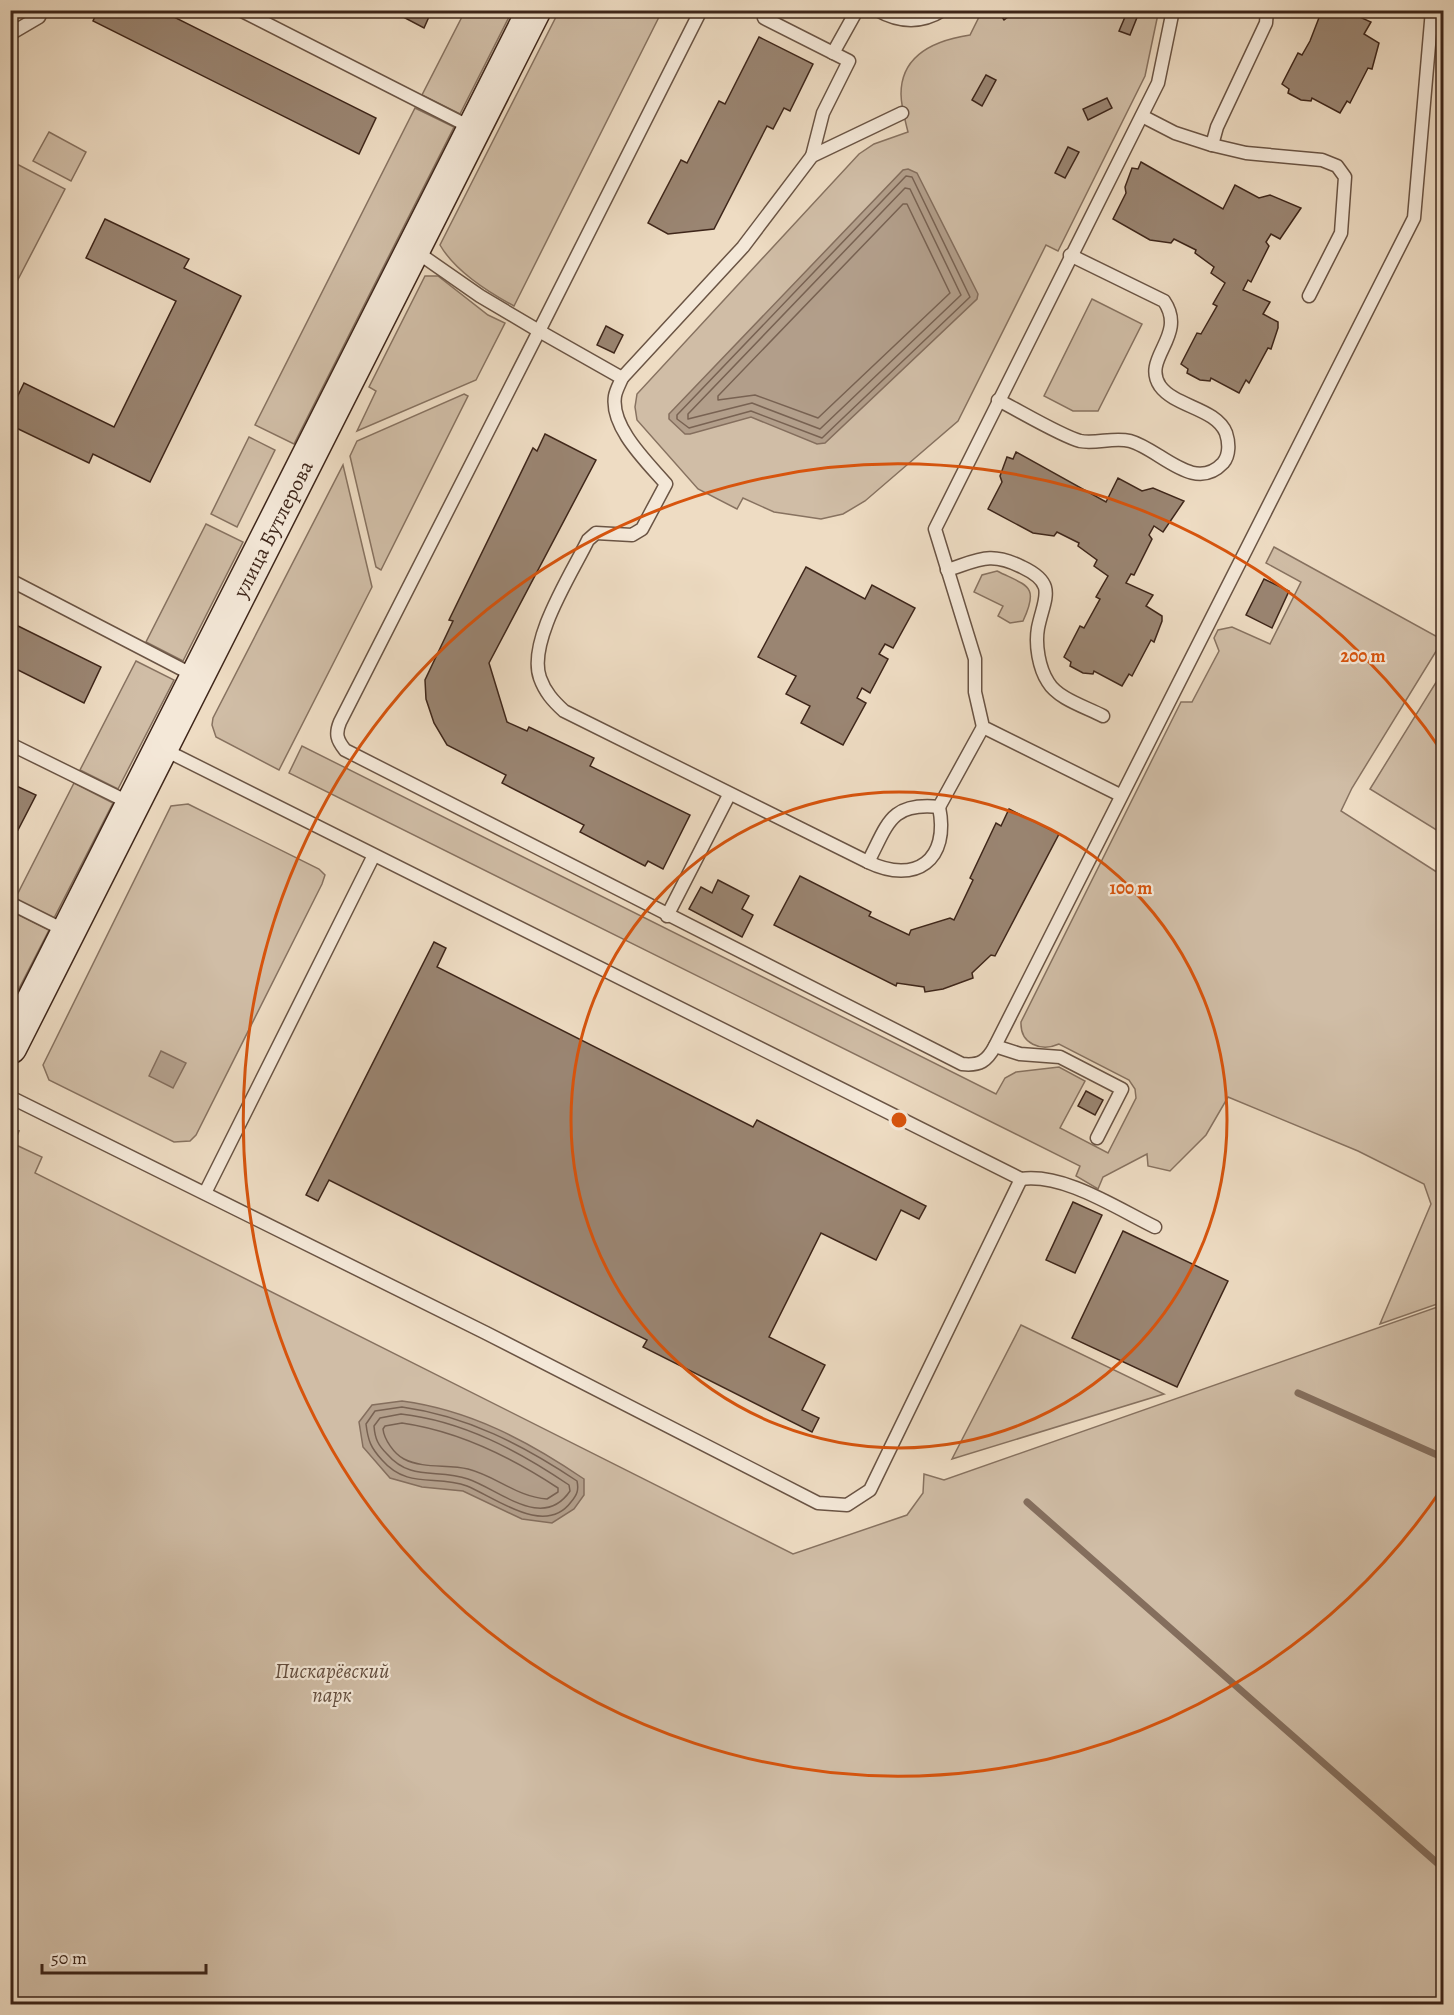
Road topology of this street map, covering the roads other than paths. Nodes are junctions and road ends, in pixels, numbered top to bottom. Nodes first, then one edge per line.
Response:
1 (42, 10) edge
2 (240, 10) edge
3 (534, 10) edge
4 (701, 10) edge
5 (857, 10) edge
6 (877, 10) edge
7 (943, 10) edge
8 (1173, 10) edge
9 (1267, 10) edge
10 (1432, 10) edge
11 (764, 18) dead end
12 (10, 34) edge
13 (833, 53) junction
14 (902, 113) dead end
15 (1142, 116) junction
16 (474, 129) junction
17 (1212, 145) junction
18 (812, 156) junction
19 (414, 250) junction
20 (1070, 255) junction
21 (1309, 296) dead end
22 (539, 332) junction
23 (622, 378) junction
24 (998, 400) junction
25 (947, 570) junction
26 (10, 579) edge
27 (198, 678) junction
28 (1102, 716) dead end
29 (983, 727) junction
30 (10, 744) edge
31 (162, 749) junction
32 (729, 795) junction
33 (1120, 795) junction
34 (134, 805) junction
35 (939, 807) junction
36 (373, 857) junction
37 (868, 862) junction
38 (10, 903) edge
39 (667, 915) junction
40 (69, 933) junction
41 (996, 1046) junction
42 (10, 1047) edge
43 (10, 1097) edge
44 (1097, 1138) dead end
45 (1021, 1179) junction
46 (205, 1193) junction
47 (1155, 1227) dead end

1 - 12 lane
2 - 16 lane
3 - 16 street, улица Бутлерова
4 - 22 lane
5 - 13 lane
6 - 7 lane
8 - 15 lane
9 - 17 lane
10 - 33 lane
11 - 13 lane
13 - 18 lane
14 - 18 lane
15 - 17 lane
15 - 20 lane
16 - 19 street, улица Бутлерова
17 - 21 lane
18 - 23 lane
19 - 22 lane
19 - 27 street, улица Бутлерова
20 - 24 lane
20 - 24 lane
22 - 23 lane
22 - 39 lane
23 - 32 lane
24 - 25 lane
25 - 28 lane
25 - 29 lane
26 - 27 lane
27 - 31 street, улица Бутлерова
29 - 33 lane
29 - 35 lane
30 - 34 lane
31 - 34 street, улица Бутлерова
31 - 36 lane
32 - 37 lane
32 - 39 lane
33 - 41 lane
34 - 40 street, улица Бутлерова
35 - 37 lane
35 - 37 lane
36 - 45 lane
36 - 46 lane
38 - 40 lane
39 - 41 lane
40 - 42 street, улица Бутлерова
41 - 44 lane
43 - 46 lane
45 - 46 lane
45 - 47 lane

